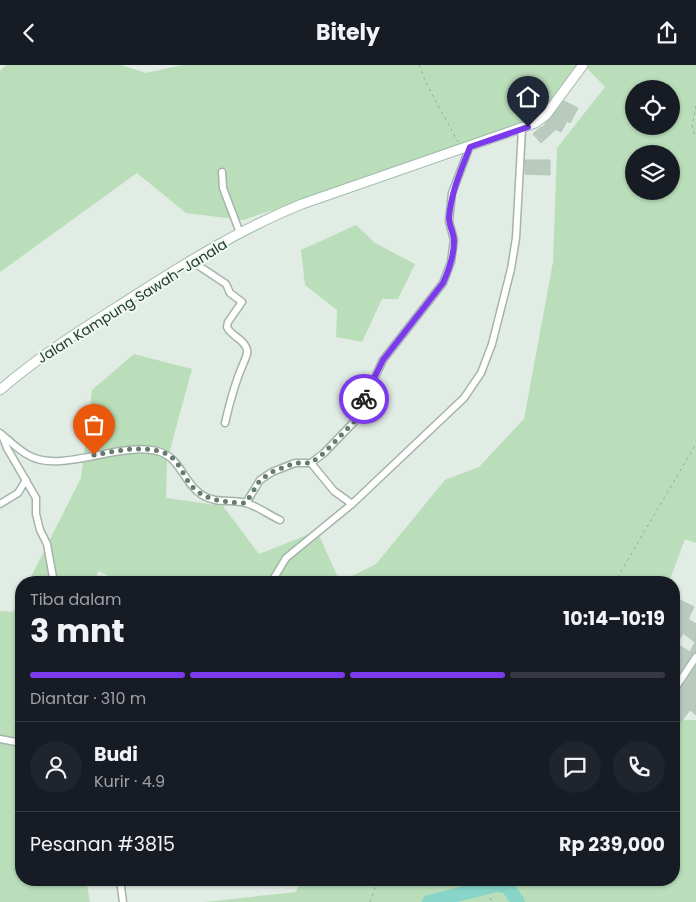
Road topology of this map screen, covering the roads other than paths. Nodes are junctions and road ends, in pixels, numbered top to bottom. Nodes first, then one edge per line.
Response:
1 (583, 65) edge
2 (522, 129) junction
3 (466, 148) junction
4 (222, 172) dead end
5 (240, 233) junction
6 (190, 260) junction
7 (0, 390) edge
8 (225, 423) dead end
9 (1, 433) edge
10 (311, 463) junction
11 (26, 480) junction
12 (246, 503) junction
13 (0, 504) edge
14 (352, 504) junction
15 (280, 520) dead end
16 (53, 576) edge
17 (275, 576) edge
18 (696, 657) edge
19 (680, 681) edge
20 (0, 739) edge
21 (15, 742) edge
22 (121, 886) edge
23 (123, 902) edge

1 - 2 main road, Jalan Kampung Sawah–Janala
2 - 3 main road, Jalan Kampung Sawah–Janala
2 - 14 street
3 - 5 main road, Jalan Kampung Sawah–Janala
3 - 10 street
4 - 5 street
5 - 6 main road, Jalan Kampung Sawah–Janala
6 - 7 main road, Jalan Kampung Sawah–Janala
6 - 8 street
9 - 11 street
9 - 12 street
10 - 12 street
10 - 14 street
11 - 13 street
11 - 16 street
12 - 15 street
14 - 17 street
18 - 19 street
20 - 21 street
22 - 23 street

